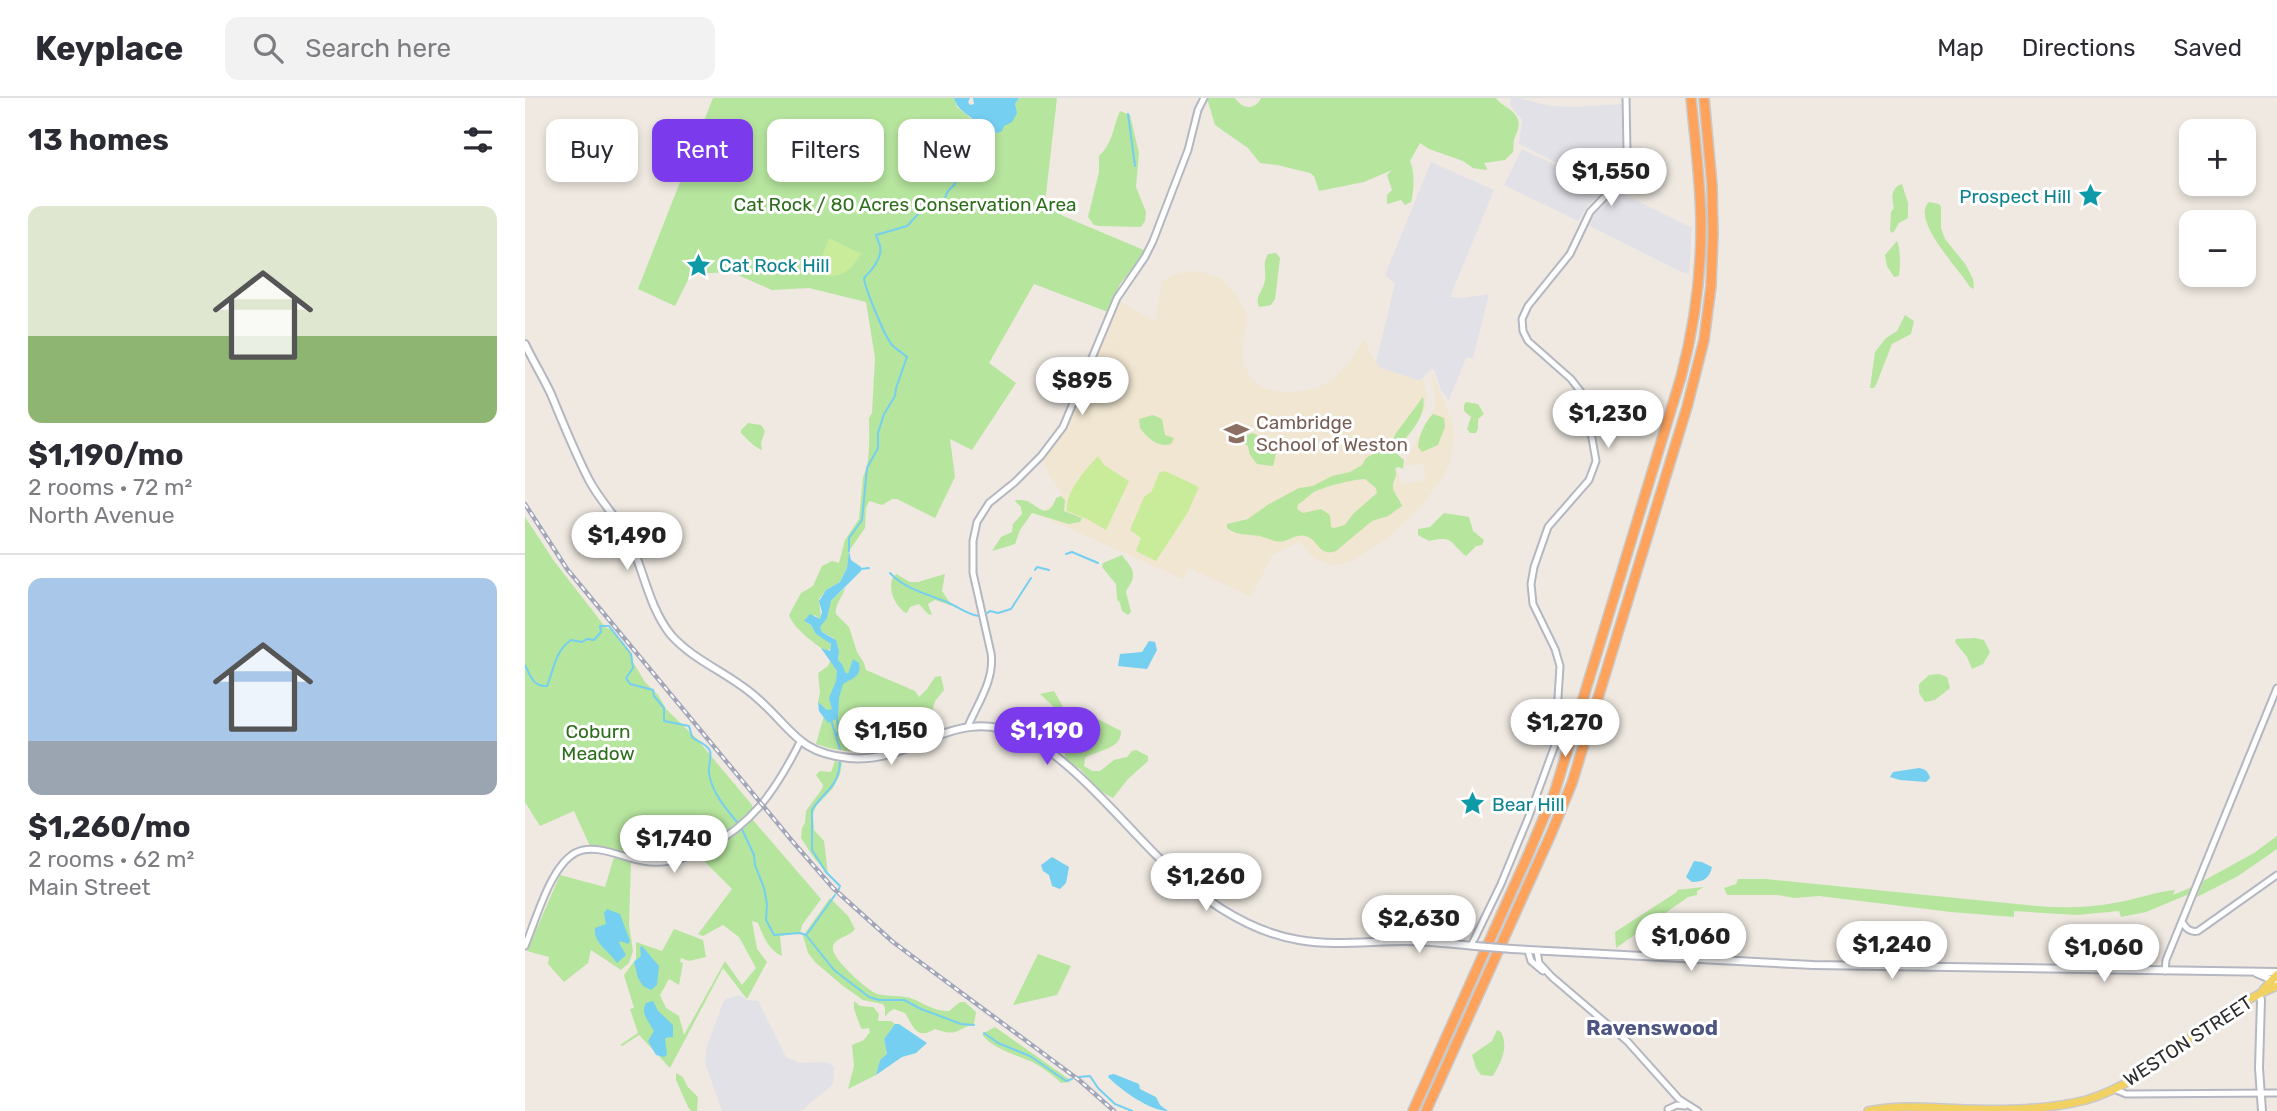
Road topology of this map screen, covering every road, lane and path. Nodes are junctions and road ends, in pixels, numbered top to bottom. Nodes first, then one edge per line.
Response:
1 (1204, 98) edge
2 (1626, 98) edge
3 (1691, 98) edge
4 (1704, 98) edge
5 (525, 344) edge
6 (2277, 688) edge
7 (975, 710) junction
8 (978, 725) junction
9 (968, 726) junction
10 (800, 742) junction
11 (2277, 875) edge
12 (2182, 923) junction
13 (525, 946) edge
14 (1473, 946) junction
15 (1528, 951) junction
16 (1537, 951) junction
17 (2165, 971) junction
18 (1552, 977) junction
19 (2275, 979) edge
20 (2259, 994) junction
21 (2242, 1004) junction
22 (2261, 1013) junction
23 (1436, 1086) junction
24 (1669, 1089) junction
25 (2114, 1089) junction
26 (2260, 1093) junction
27 (2277, 1093) edge
28 (1666, 1110) edge
29 (1696, 1110) edge
30 (1413, 1111) edge
31 (1426, 1111) edge
32 (1432, 1111) edge
33 (1868, 1111) edge
34 (2262, 1111) edge

1 - 7 street
2 - 14 street
3 - 30 highway
4 - 23 highway
5 - 10 main road
6 - 12 street
7 - 8 street
7 - 9 street
8 - 9 main road
8 - 14 main road
9 - 10 main road
10 - 13 street
11 - 12 street
12 - 17 street
14 - 15 main road, bridge
15 - 16 main road
15 - 18 street
16 - 17 main road
16 - 18 street
17 - 19 main road
18 - 24 street
19 - 20 main road, WESTON STREET
20 - 21 main road, WESTON STREET
20 - 22 main road
21 - 22 main road
21 - 25 main road, WESTON STREET
22 - 26 main road
23 - 31 highway
23 - 32 highway
24 - 28 street
24 - 29 street
25 - 26 street
25 - 33 main road, WESTON STREET
26 - 27 street
26 - 34 main road
28 - 29 street

